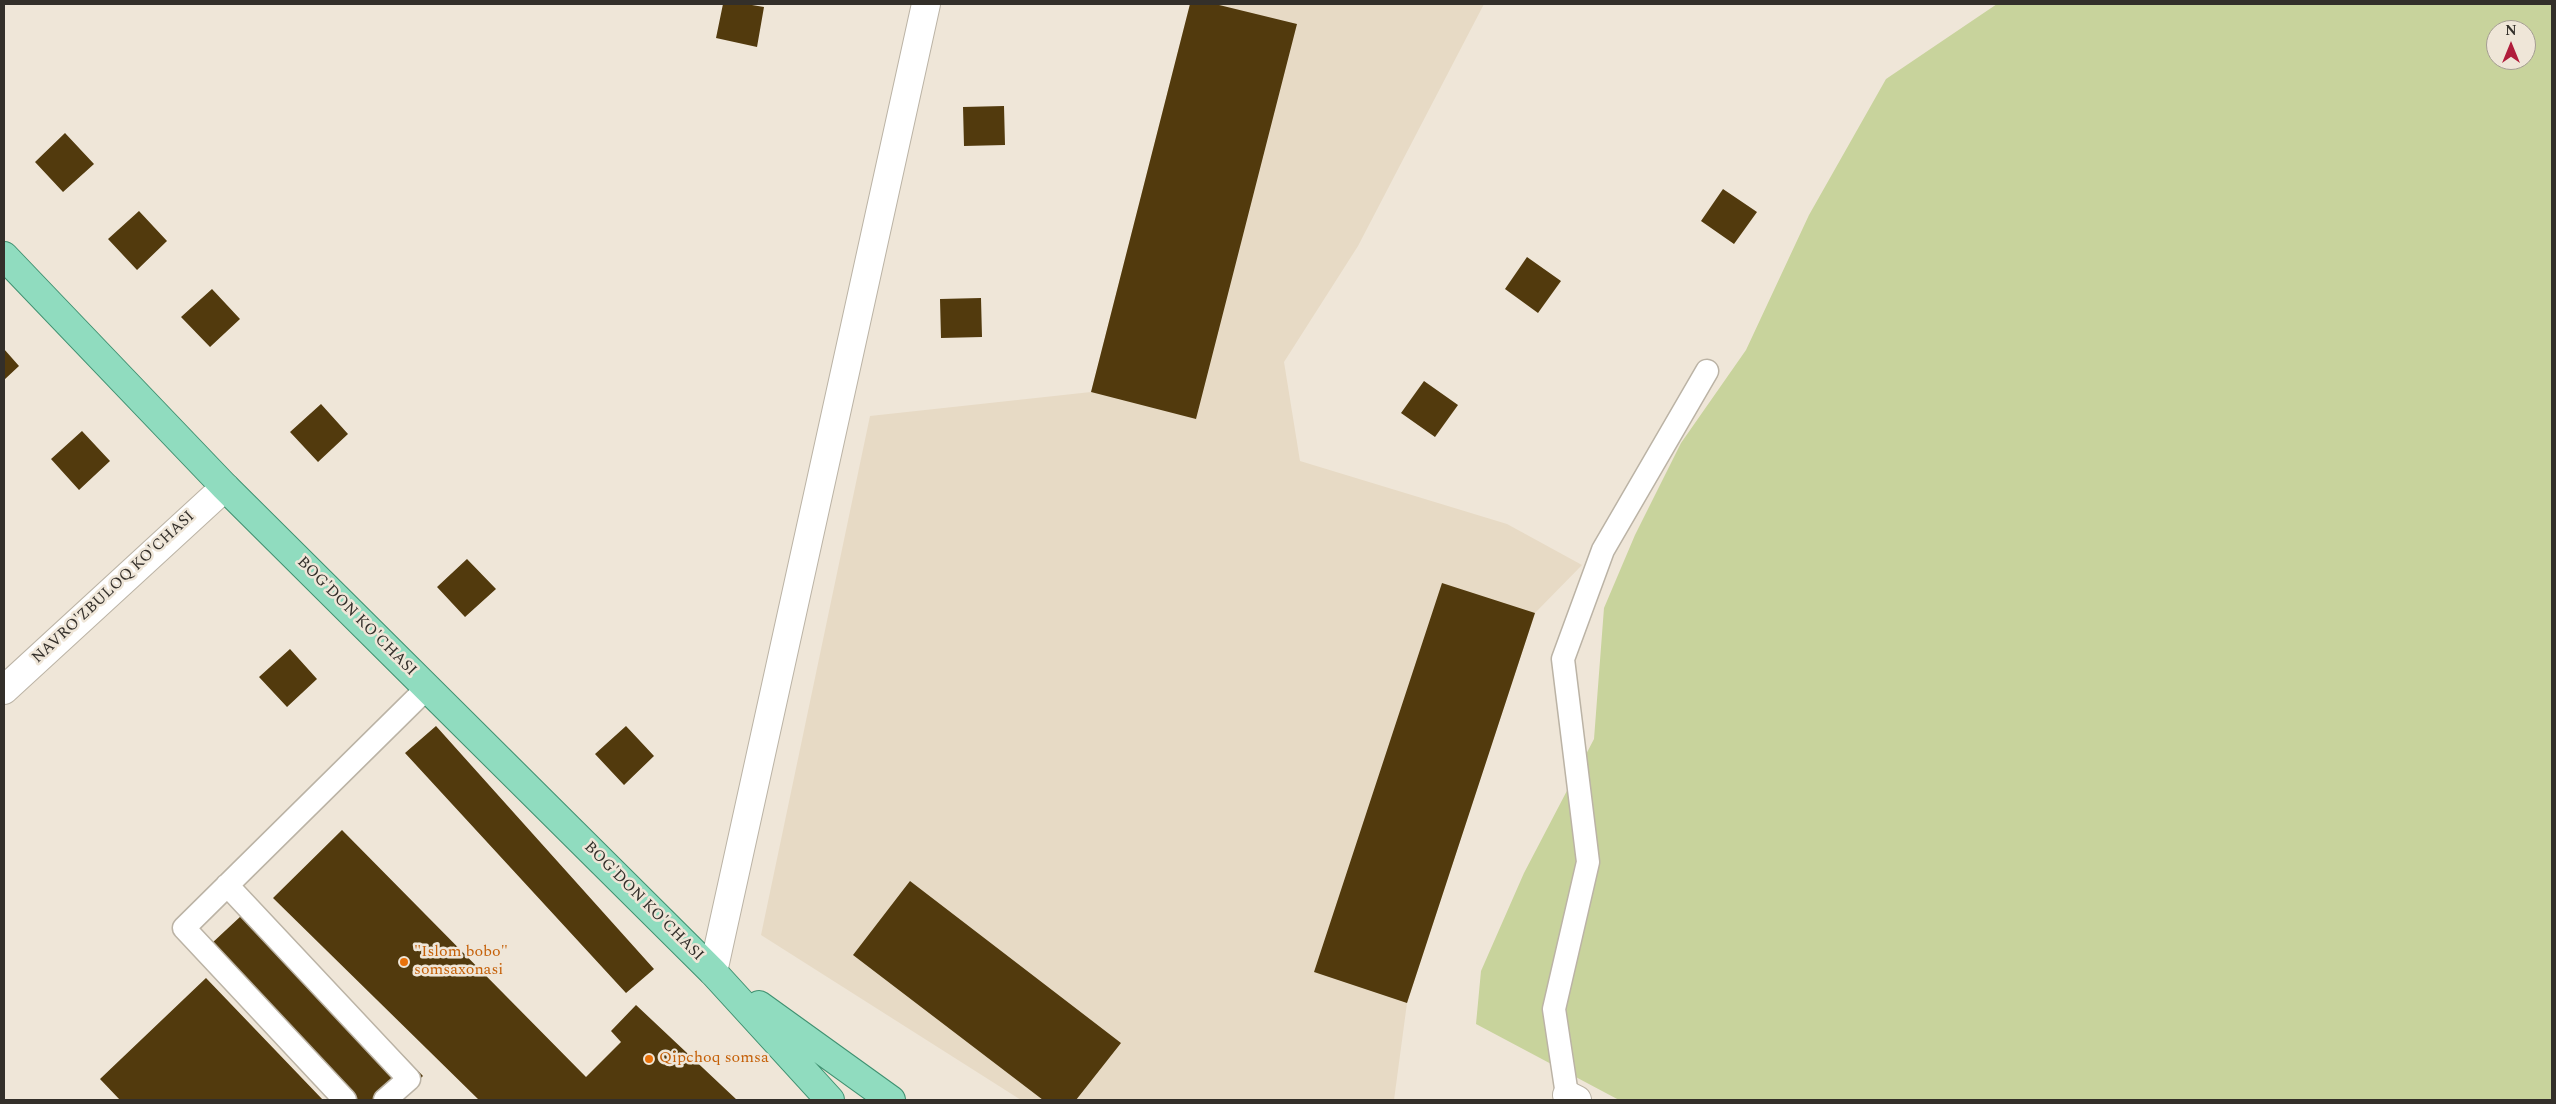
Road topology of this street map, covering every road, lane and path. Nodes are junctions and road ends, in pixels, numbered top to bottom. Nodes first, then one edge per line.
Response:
1 (926, 4) edge
2 (4, 256) edge
3 (1707, 371) dead end
4 (225, 487) junction
5 (427, 688) junction
6 (4, 690) edge
7 (227, 885) junction
8 (713, 972) junction
9 (1572, 1098) edge
10 (345, 1100) edge
11 (385, 1100) edge
12 (830, 1100) edge
13 (891, 1100) edge

1 - 8 street
2 - 4 main road, BOG'DON KO'CHASI
3 - 9 lane
4 - 5 main road, BOG'DON KO'CHASI
4 - 6 street, NAVRO'ZBULOQ KO'CHASI
5 - 7 lane
5 - 8 main road, BOG'DON KO'CHASI
7 - 10 lane
7 - 11 lane
8 - 12 main road, BOG'DON KO'CHASI
8 - 13 main road, BOG'DON KO'CHASI

